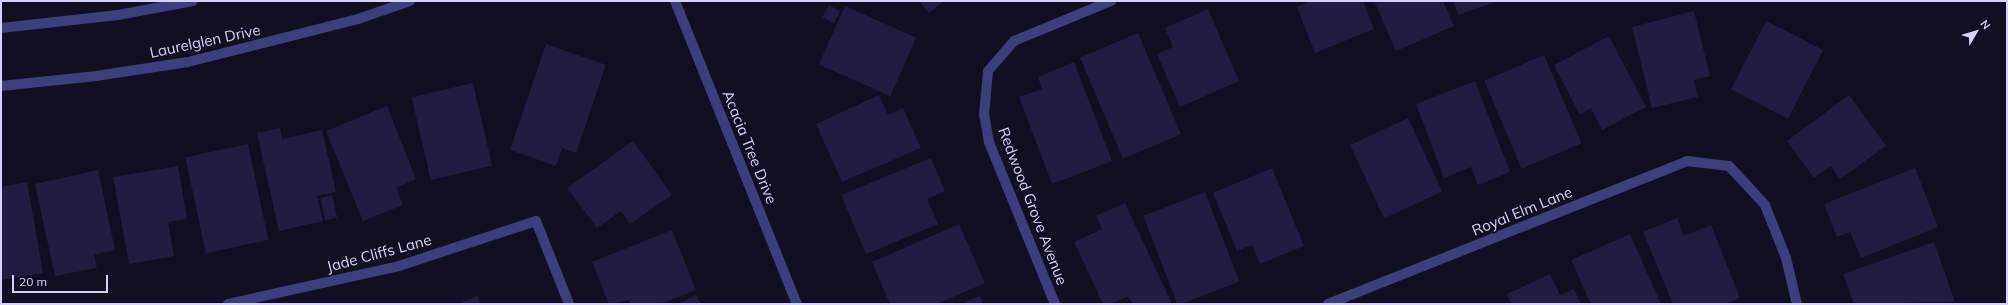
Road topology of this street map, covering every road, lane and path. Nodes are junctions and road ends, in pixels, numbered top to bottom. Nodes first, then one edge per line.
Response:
1 (193, 1) edge
2 (410, 1) edge
3 (675, 1) edge
4 (1111, 1) edge
5 (1, 28) edge
6 (1, 86) edge
7 (228, 304) edge
8 (569, 304) edge
9 (797, 304) edge
10 (1055, 304) edge
11 (1328, 304) edge
12 (1797, 304) edge

1 - 5 street
2 - 6 street, Laurelglen Drive
3 - 9 street, Acacia Tree Drive
4 - 10 street, Redwood Grove Avenue
7 - 8 street, Jade Cliffs Lane
11 - 12 street, Royal Elm Lane

